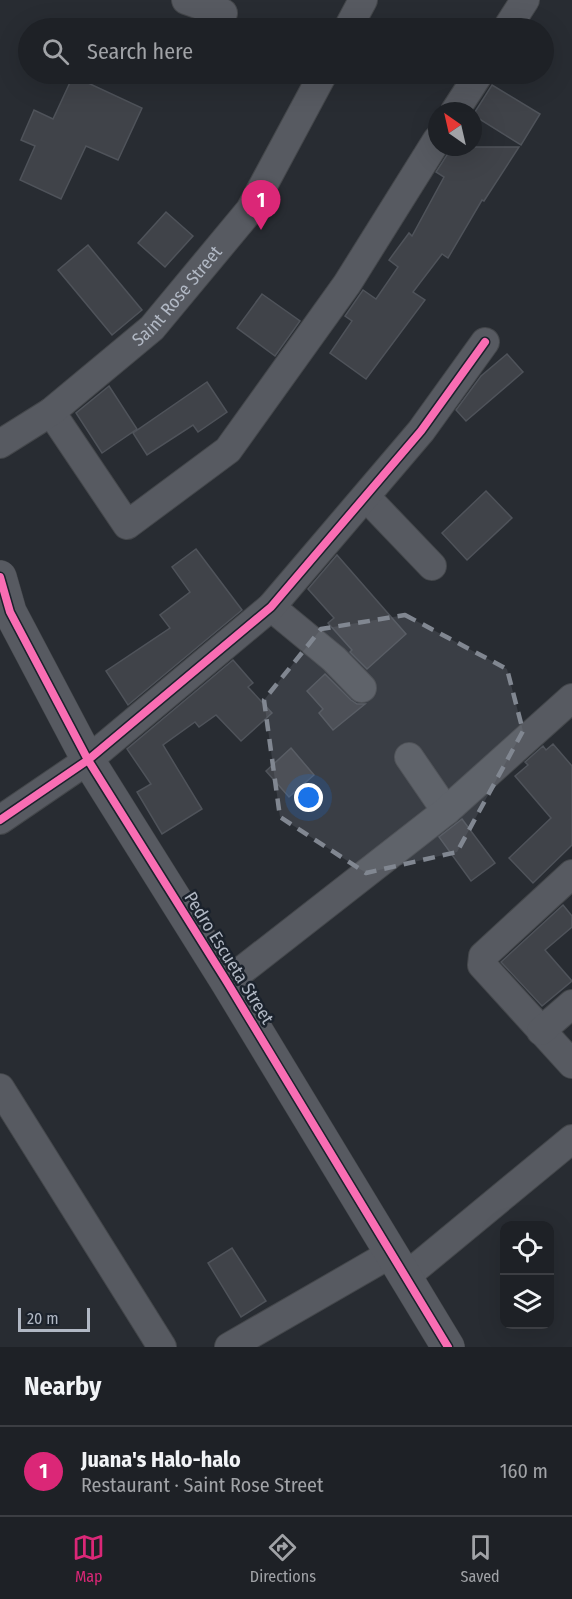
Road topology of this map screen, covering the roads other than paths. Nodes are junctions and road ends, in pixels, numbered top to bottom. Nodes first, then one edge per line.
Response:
1 (187, 0) edge
2 (363, 0) edge
3 (525, 0) edge
4 (223, 13) dead end
5 (353, 18) edge
6 (513, 18) edge
7 (319, 84) edge
8 (473, 84) edge
9 (461, 102) edge
10 (428, 154) edge
11 (485, 342) dead end
12 (51, 412) junction
13 (0, 444) edge
14 (366, 497) junction
15 (432, 566) dead end
16 (0, 577) edge
17 (271, 607) junction
18 (362, 688) dead end
19 (572, 698) edge
20 (409, 757) dead end
21 (88, 760) junction
22 (446, 811) junction
23 (0, 820) edge
24 (572, 874) edge
25 (227, 982) junction
26 (572, 1004) edge
27 (541, 1032) junction
28 (572, 1064) edge
29 (0, 1088) edge
30 (572, 1139) edge
31 (398, 1265) junction
32 (162, 1347) edge
33 (229, 1347) edge
34 (448, 1347) edge

1 - 4 street
2 - 5 street
3 - 6 street
7 - 12 street, Saint Rose Street
8 - 9 street
10 - 12 street
11 - 14 street
12 - 13 street, Saint Rose Street
14 - 15 street
14 - 17 street
16 - 21 street, Pedro Escueta Street
17 - 18 street
17 - 21 street
19 - 22 street
20 - 22 street
21 - 23 street
21 - 25 street, Pedro Escueta Street
22 - 25 street
24 - 27 street
25 - 31 street, Pedro Escueta Street
26 - 27 street
27 - 28 street
29 - 32 street
30 - 31 street
31 - 33 street
31 - 34 street, Pedro Escueta Street

